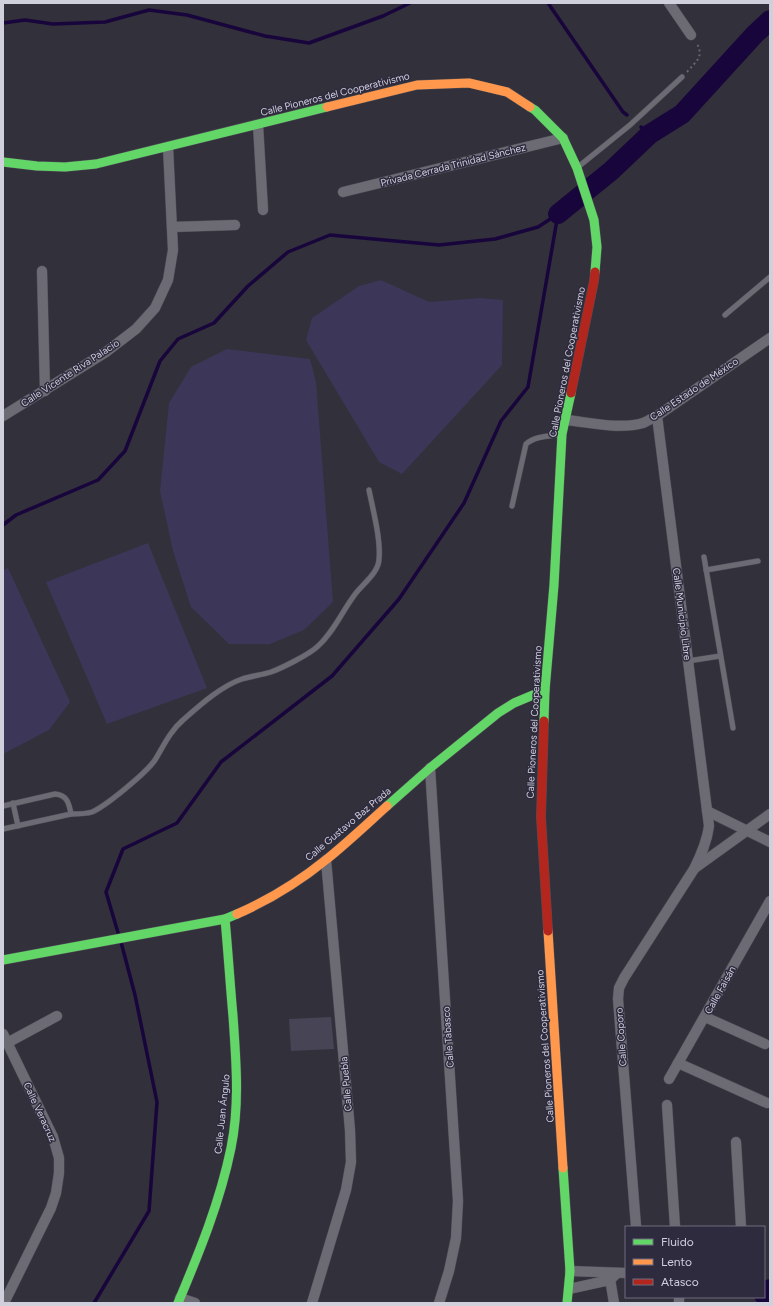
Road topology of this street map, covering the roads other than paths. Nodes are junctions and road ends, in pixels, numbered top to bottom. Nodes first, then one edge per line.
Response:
1 (669, 3) edge
2 (691, 35) road end
3 (682, 77) road end
4 (258, 125) junction
5 (563, 138) junction
6 (168, 147) junction
7 (3, 162) edge
8 (577, 168) junction
9 (343, 192) dead end
10 (263, 210) dead end
11 (235, 225) dead end
12 (172, 227) junction
13 (42, 271) dead end
14 (770, 278) edge
15 (725, 315) dead end
16 (770, 338) edge
17 (45, 391) junction
18 (3, 416) edge
19 (657, 416) junction
20 (565, 420) junction
21 (562, 434) junction
22 (369, 490) dead end
23 (512, 506) dead end
24 (704, 557) dead end
25 (758, 561) dead end
26 (706, 570) junction
27 (720, 656) junction
28 (688, 661) junction
29 (545, 690) junction
30 (733, 728) dead end
31 (430, 768) junction
32 (13, 803) junction
33 (3, 806) edge
34 (707, 811) junction
35 (71, 814) junction
36 (770, 814) edge
37 (18, 826) junction
38 (3, 829) edge
39 (746, 831) junction
40 (770, 842) edge
41 (326, 860) junction
42 (694, 869) junction
43 (770, 901) edge
44 (225, 919) junction
45 (3, 960) edge
46 (57, 1016) dead end
47 (705, 1017) junction
48 (5, 1039) edge
49 (765, 1044) dead end
50 (678, 1063) junction
51 (669, 1079) dead end
52 (767, 1103) dead end
53 (667, 1105) dead end
54 (736, 1142) dead end
55 (636, 1226) dead end
56 (674, 1226) edge
57 (741, 1226) edge
58 (570, 1271) junction
59 (615, 1274) edge
60 (569, 1288) junction
61 (179, 1301) edge
62 (4, 1303) edge
63 (195, 1303) edge
64 (312, 1303) edge
65 (439, 1303) edge
66 (567, 1303) edge
67 (614, 1303) edge

1 - 2 street
3 - 8 lane
4 - 5 street, Calle Pioneros del Cooperativismo
4 - 6 street, Calle Pioneros del Cooperativismo
4 - 10 street
5 - 8 street, Calle Pioneros del Cooperativismo
5 - 9 street, Privada Cerrada Trinidad Sánchez
6 - 7 street, Calle Pioneros del Cooperativismo
6 - 12 street, Calle Vicente Riva Palacio
8 - 20 street, Calle Pioneros del Cooperativismo
11 - 12 street
12 - 17 street, Calle Vicente Riva Palacio
13 - 17 street
14 - 15 lane
16 - 19 street, Calle Estado de México
17 - 18 street, Calle Vicente Riva Palacio
19 - 20 street, Calle Estado de México
19 - 28 street, Calle Municipio Libre
20 - 21 street, Calle Pioneros del Cooperativismo
21 - 23 lane
21 - 29 street, Calle Pioneros del Cooperativismo
22 - 35 lane
24 - 26 lane
25 - 26 lane
26 - 27 lane
27 - 28 lane
27 - 30 lane
28 - 34 street, Calle Municipio Libre
29 - 31 street, Calle Gustavo Baz Prada
29 - 58 street, Calle Pioneros del Cooperativismo
31 - 41 street, Calle Gustavo Baz Prada
31 - 65 street, Calle Tabasco
32 - 33 lane
32 - 35 lane
32 - 37 lane
34 - 39 street
34 - 42 street, Calle Coporo
35 - 37 lane
36 - 39 street, Calle Coporo
37 - 38 lane
39 - 40 street
39 - 42 street, Calle Coporo
41 - 44 street, Calle Gustavo Baz Prada
41 - 64 street, Calle Puebla
42 - 55 street, Calle Coporo
43 - 47 street, Calle Faisán
44 - 45 street, Calle Gustavo Baz Prada
44 - 61 street, Calle Juan Ángulo
46 - 48 street
47 - 49 street
47 - 50 street, Calle Faisán
48 - 62 street, Calle Veracruz
50 - 51 street, Calle Faisán
50 - 52 street
53 - 56 street
54 - 57 street
58 - 59 street
58 - 60 street, Calle Pioneros del Cooperativismo
59 - 60 street
59 - 67 street
60 - 66 street, Calle Pioneros del Cooperativismo
61 - 63 street

